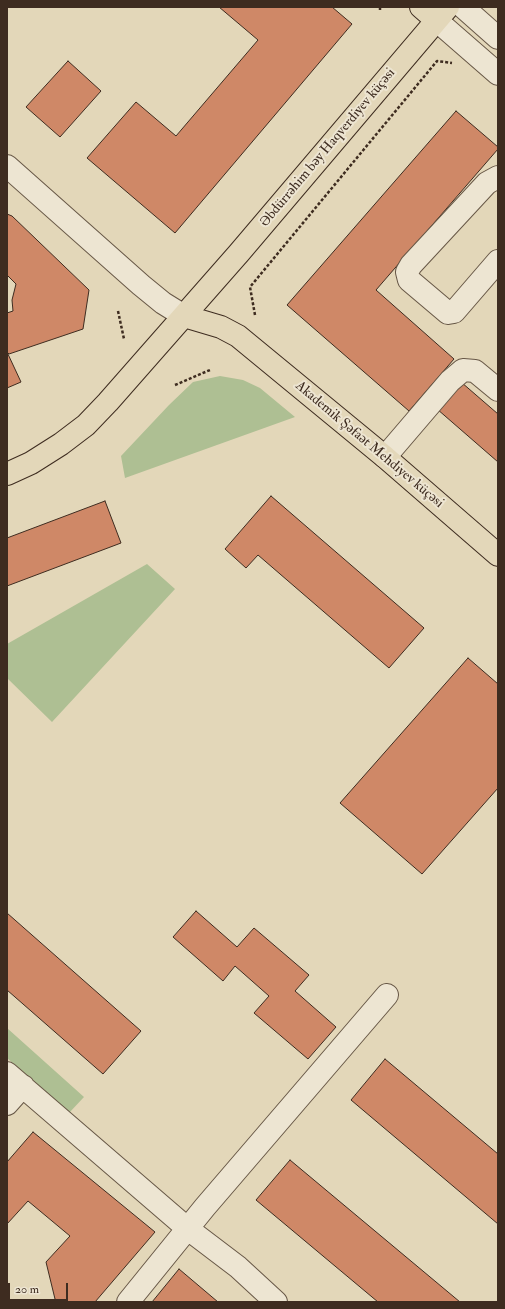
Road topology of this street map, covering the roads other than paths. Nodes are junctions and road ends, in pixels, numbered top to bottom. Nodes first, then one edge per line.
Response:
1 (463, 7) edge
2 (435, 11) edge
3 (494, 34) edge
4 (498, 74) edge
5 (10, 175) edge
6 (498, 177) edge
7 (498, 262) edge
8 (184, 316) junction
9 (498, 390) edge
10 (385, 458) junction
11 (7, 474) edge
12 (498, 556) edge
13 (387, 995) dead end
14 (15, 1080) edge
15 (7, 1104) edge
16 (188, 1229) junction
17 (128, 1302) edge
18 (276, 1302) edge

1 - 3 street
2 - 4 street
2 - 8 main road, Əbdürrəhim bəy Haqverdiyev küçəsi
5 - 8 street
6 - 7 street
8 - 10 main road, Akademik Şəfaət Mehdiyev küçəsi
8 - 11 main road, Əbdürrəhim bəy Haqverdiyev küçəsi
9 - 10 street
10 - 12 main road, Akademik Şəfaət Mehdiyev küçəsi
13 - 16 street
14 - 15 street
14 - 16 street
16 - 17 street
16 - 18 street

